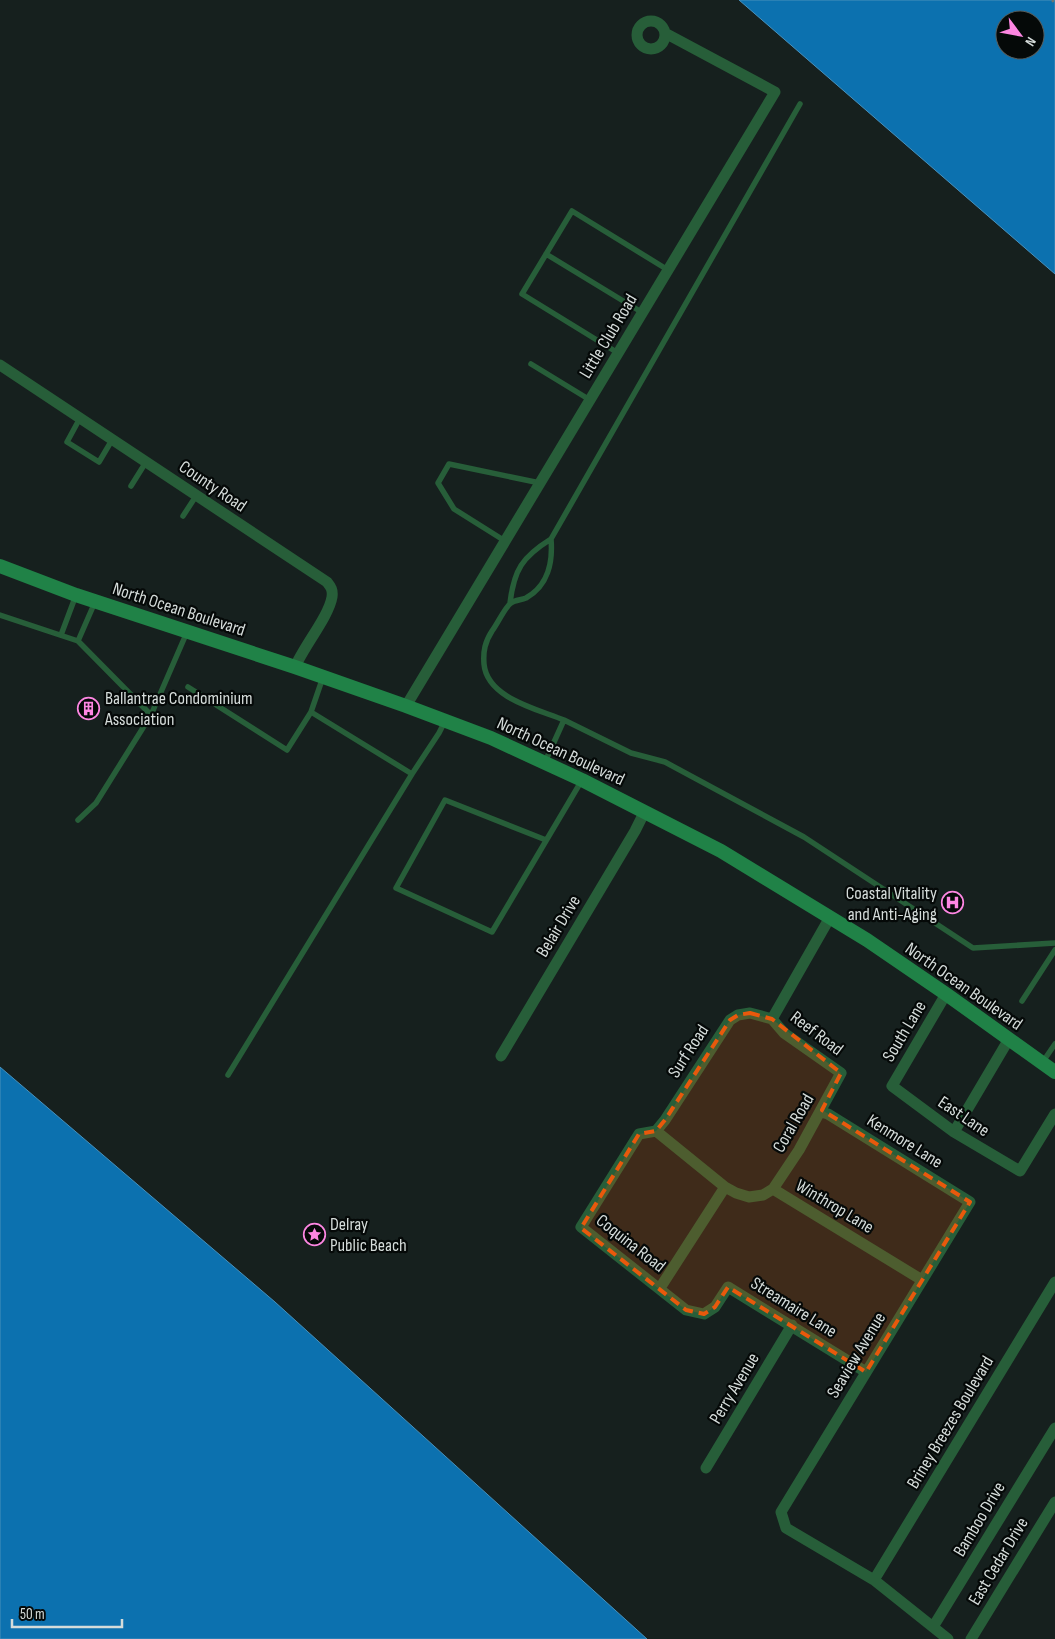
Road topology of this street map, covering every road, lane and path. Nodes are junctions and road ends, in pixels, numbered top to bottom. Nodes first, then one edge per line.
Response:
1 (1052, 0) edge
2 (1055, 3) edge
3 (665, 33) dead end
4 (800, 104) dead end
5 (546, 254) junction
6 (668, 270) junction
7 (643, 313) junction
8 (618, 353) junction
9 (531, 364) dead end
10 (0, 365) edge
11 (590, 400) junction
12 (80, 418) junction
13 (112, 440) junction
14 (146, 462) junction
15 (540, 483) junction
16 (131, 486) dead end
17 (196, 496) junction
18 (183, 516) dead end
19 (551, 539) junction
20 (505, 541) junction
21 (0, 566) edge
22 (76, 595) junction
23 (95, 601) junction
24 (510, 603) junction
25 (0, 615) edge
26 (187, 632) junction
27 (61, 635) junction
28 (78, 641) junction
29 (295, 667) junction
30 (323, 677) junction
31 (188, 687) dead end
32 (406, 706) junction
33 (311, 712) junction
34 (150, 715) junction
35 (564, 720) junction
36 (445, 721) junction
37 (545, 762) junction
38 (412, 774) junction
39 (582, 780) junction
40 (644, 812) junction
41 (78, 820) dead end
42 (546, 840) junction
43 (829, 919) junction
44 (1055, 944) edge
45 (1055, 950) edge
46 (946, 994) junction
47 (1022, 1001) dead end
48 (772, 1019) junction
49 (1009, 1040) junction
50 (1055, 1044) edge
51 (501, 1056) dead end
52 (1042, 1063) junction
53 (1055, 1072) edge
54 (841, 1073) joint
55 (228, 1075) dead end
56 (892, 1086) joint
57 (821, 1112) junction
58 (1055, 1114) edge
59 (656, 1131) junction
60 (954, 1132) junction
61 (725, 1187) junction
62 (773, 1189) junction
63 (970, 1202) joint
64 (581, 1226) joint
65 (922, 1280) junction
66 (1055, 1282) edge
67 (660, 1288) junction
68 (792, 1326) junction
69 (866, 1372) junction
70 (1055, 1428) edge
71 (706, 1468) dead end
72 (1055, 1502) edge
73 (874, 1580) junction
74 (934, 1627) junction
75 (948, 1639) edge
76 (971, 1639) edge

1 - 2 path
3 - 6 street, Little Club Road
4 - 19 lane
5 - 6 lane
5 - 7 lane
5 - 8 lane
6 - 7 street, Little Club Road
7 - 8 street, Little Club Road
8 - 11 street, Little Club Road
9 - 11 lane
10 - 12 street, County Road
11 - 15 street, Little Club Road
12 - 13 street, County Road
12 - 13 lane
13 - 14 street, County Road
14 - 16 lane
14 - 17 street, County Road
15 - 20 street, Little Club Road
15 - 20 lane
17 - 18 lane
17 - 29 street, County Road
19 - 24 lane
19 - 24 lane
20 - 32 street, Little Club Road
21 - 22 main road, North Ocean Boulevard
22 - 23 main road, North Ocean Boulevard
22 - 27 lane
23 - 26 main road, North Ocean Boulevard
23 - 28 lane
24 - 35 lane
25 - 27 lane
26 - 29 main road, North Ocean Boulevard
26 - 34 lane
27 - 28 lane
28 - 34 lane
29 - 30 main road, North Ocean Boulevard
30 - 32 main road, North Ocean Boulevard
30 - 33 lane
31 - 33 lane
32 - 36 main road, North Ocean Boulevard
33 - 38 lane
34 - 41 lane
35 - 37 lane
35 - 44 lane
36 - 37 main road, North Ocean Boulevard
36 - 38 lane
37 - 39 main road, North Ocean Boulevard
38 - 55 lane
39 - 40 main road, North Ocean Boulevard
39 - 42 lane
40 - 43 main road, North Ocean Boulevard
40 - 51 street, Belair Drive
42 - 42 lane
43 - 46 main road, North Ocean Boulevard
43 - 48 street
45 - 47 lane
46 - 49 main road, North Ocean Boulevard
46 - 56 street, South Lane
48 - 54 street, Reef Road
48 - 59 street, Surf Road
49 - 52 main road, North Ocean Boulevard
49 - 60 street
50 - 52 lane
52 - 53 main road, North Ocean Boulevard
54 - 57 street, Coral Road
56 - 60 street, East Lane
57 - 62 street, Coral Road
57 - 63 street, Kenmore Lane
58 - 60 street, East Lane
59 - 61 street, Winthrop Lane
59 - 64 street, Surf Road
61 - 62 street, Winthrop Lane
61 - 67 street
62 - 65 street, Winthrop Lane
63 - 65 street, Seaview Avenue
64 - 67 street, Coquina Road
65 - 69 street, Seaview Avenue
66 - 73 street, Briney Breezes Boulevard
67 - 68 street, Streamaire Lane
68 - 69 street, Streamaire Lane
68 - 71 street, Perry Avenue
69 - 73 street, Seaview Avenue
70 - 74 street, Bamboo Drive
72 - 76 street, East Cedar Drive
73 - 74 street
74 - 75 street

